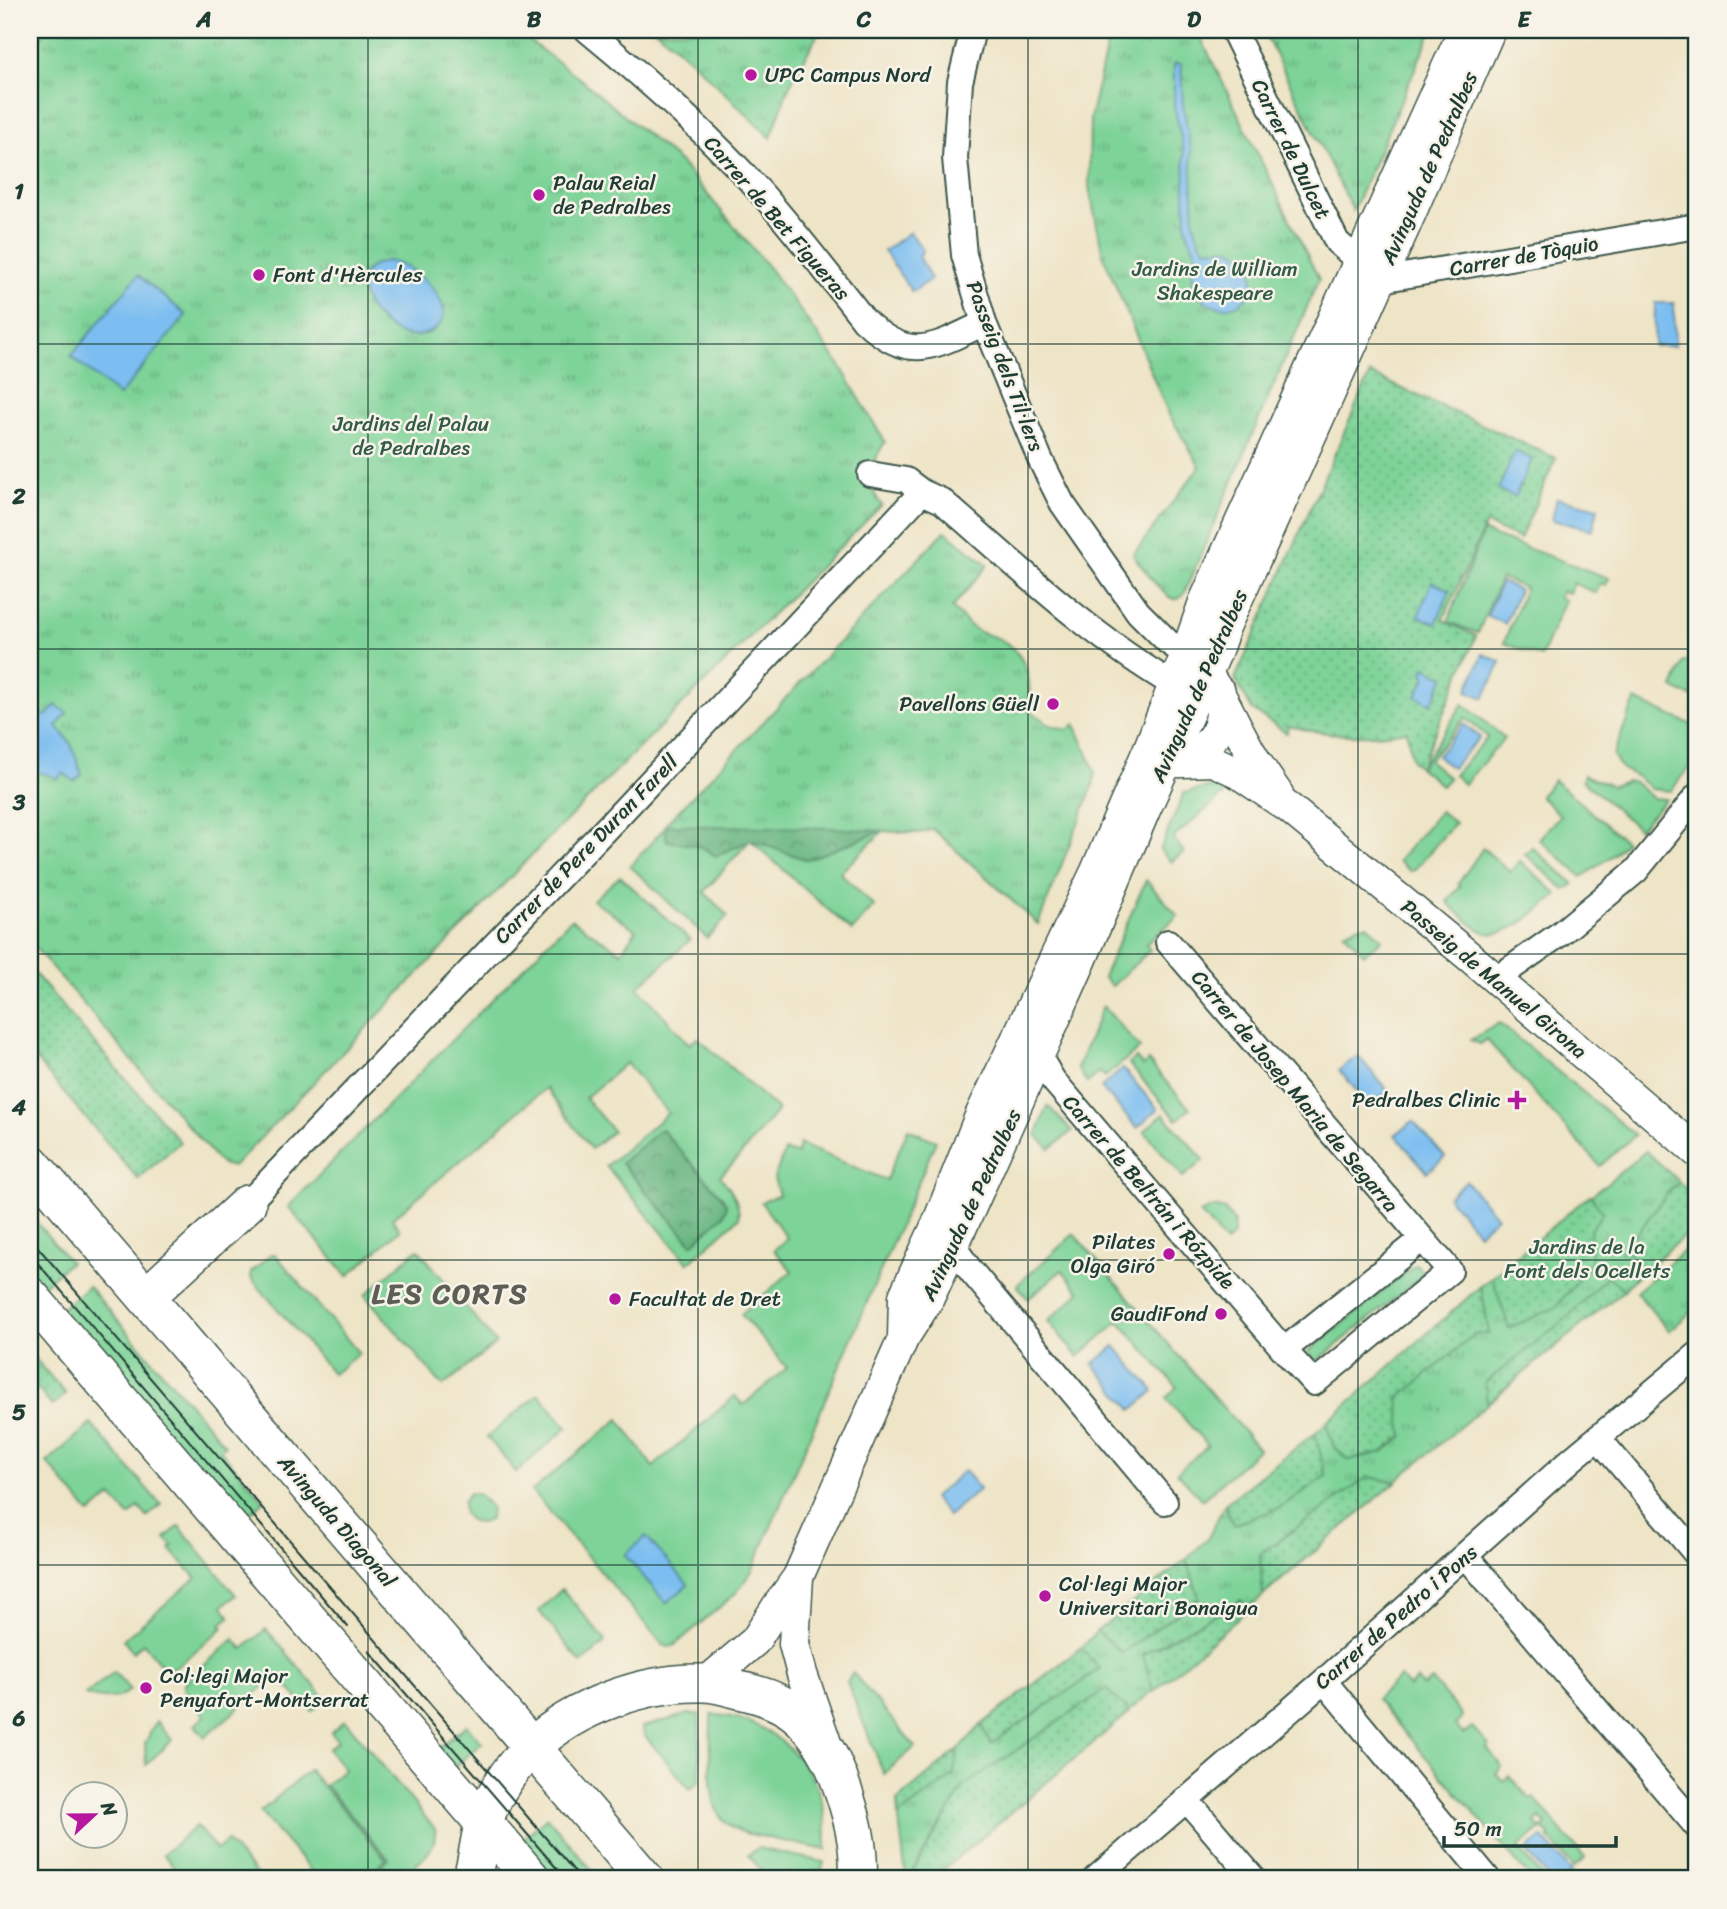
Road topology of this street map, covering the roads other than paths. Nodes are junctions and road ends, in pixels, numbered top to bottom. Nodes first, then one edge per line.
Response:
1 (587, 30) edge
2 (973, 30) edge
3 (1233, 30) edge
4 (1464, 30) edge
5 (1490, 30) edge
6 (1697, 226) edge
7 (1369, 270) junction
8 (984, 323) junction
9 (870, 474) dead end
10 (922, 492) junction
11 (1204, 673) junction
12 (1174, 685) junction
13 (1154, 763) junction
14 (1697, 796) edge
15 (1289, 808) junction
16 (1168, 942) dead end
17 (1496, 979) junction
18 (1018, 1033) junction
19 (1039, 1056) junction
20 (1697, 1152) edge
21 (30, 1162) edge
22 (247, 1204) joint
23 (945, 1236) junction
24 (1421, 1240) junction
25 (30, 1296) edge
26 (146, 1297) junction
27 (1284, 1350) junction
28 (1697, 1355) edge
29 (1599, 1439) junction
30 (1165, 1502) dead end
31 (1697, 1555) edge
32 (1466, 1556) junction
33 (798, 1577) junction
34 (1324, 1681) junction
35 (705, 1683) junction
36 (532, 1747) junction
37 (832, 1757) junction
38 (1186, 1798) junction
39 (484, 1823) junction
40 (1697, 1827) edge
41 (471, 1879) edge
42 (532, 1879) edge
43 (645, 1879) edge
44 (858, 1879) edge
45 (1095, 1879) edge
46 (1254, 1879) edge
47 (1489, 1879) edge

1 - 8 street, Carrer de Bet Figueras
2 - 8 street, Passeig dels Til·lers
3 - 7 street, Carrer de Dulcet
4 - 7 street, Avinguda de Pedralbes
5 - 7 street, Avinguda de Pedralbes
6 - 7 street, Carrer de Tòquio
7 - 11 street, Avinguda de Pedralbes
8 - 11 street, Passeig dels Til·lers
9 - 10 street
10 - 12 street
10 - 22 street, Carrer de Pere Duran Farell
11 - 12 street, Avinguda de Pedralbes
11 - 13 street
11 - 15 street
12 - 13 street, Avinguda de Pedralbes
13 - 15 street
13 - 18 street, Avinguda de Pedralbes
13 - 19 street, Avinguda de Pedralbes
14 - 17 street
15 - 17 street, Passeig de Manuel Girona
16 - 24 street, Carrer de Josep Maria de Segarra
17 - 20 street, Passeig de Manuel Girona
18 - 19 street, Carrer de Beltrán i Rózpide
18 - 23 street, Avinguda de Pedralbes
19 - 23 street, Avinguda de Pedralbes
19 - 27 street, Carrer de Beltrán i Rózpide
21 - 26 main road, Avinguda Diagonal
22 - 26 main road
23 - 30 street
23 - 33 street, Avinguda de Pedralbes
24 - 27 street
24 - 27 street, Carrer de Beltrán i Rózpide
25 - 39 main road
26 - 36 main road, Avinguda Diagonal
28 - 29 street, Carrer de Pedro i Pons
29 - 31 street
29 - 32 street, Carrer de Pedro i Pons
32 - 34 street, Carrer de Pedro i Pons
32 - 40 street
33 - 35 street, Avinguda de Pedralbes
33 - 37 street, Avinguda de Pedralbes
34 - 38 street, Carrer de Pedro i Pons
34 - 47 street
35 - 36 main road
35 - 37 main road
36 - 39 main road
36 - 43 main road, Avinguda Diagonal
37 - 44 main road
38 - 45 street, Carrer de Pedro i Pons
38 - 46 street
39 - 41 main road
39 - 42 main road

